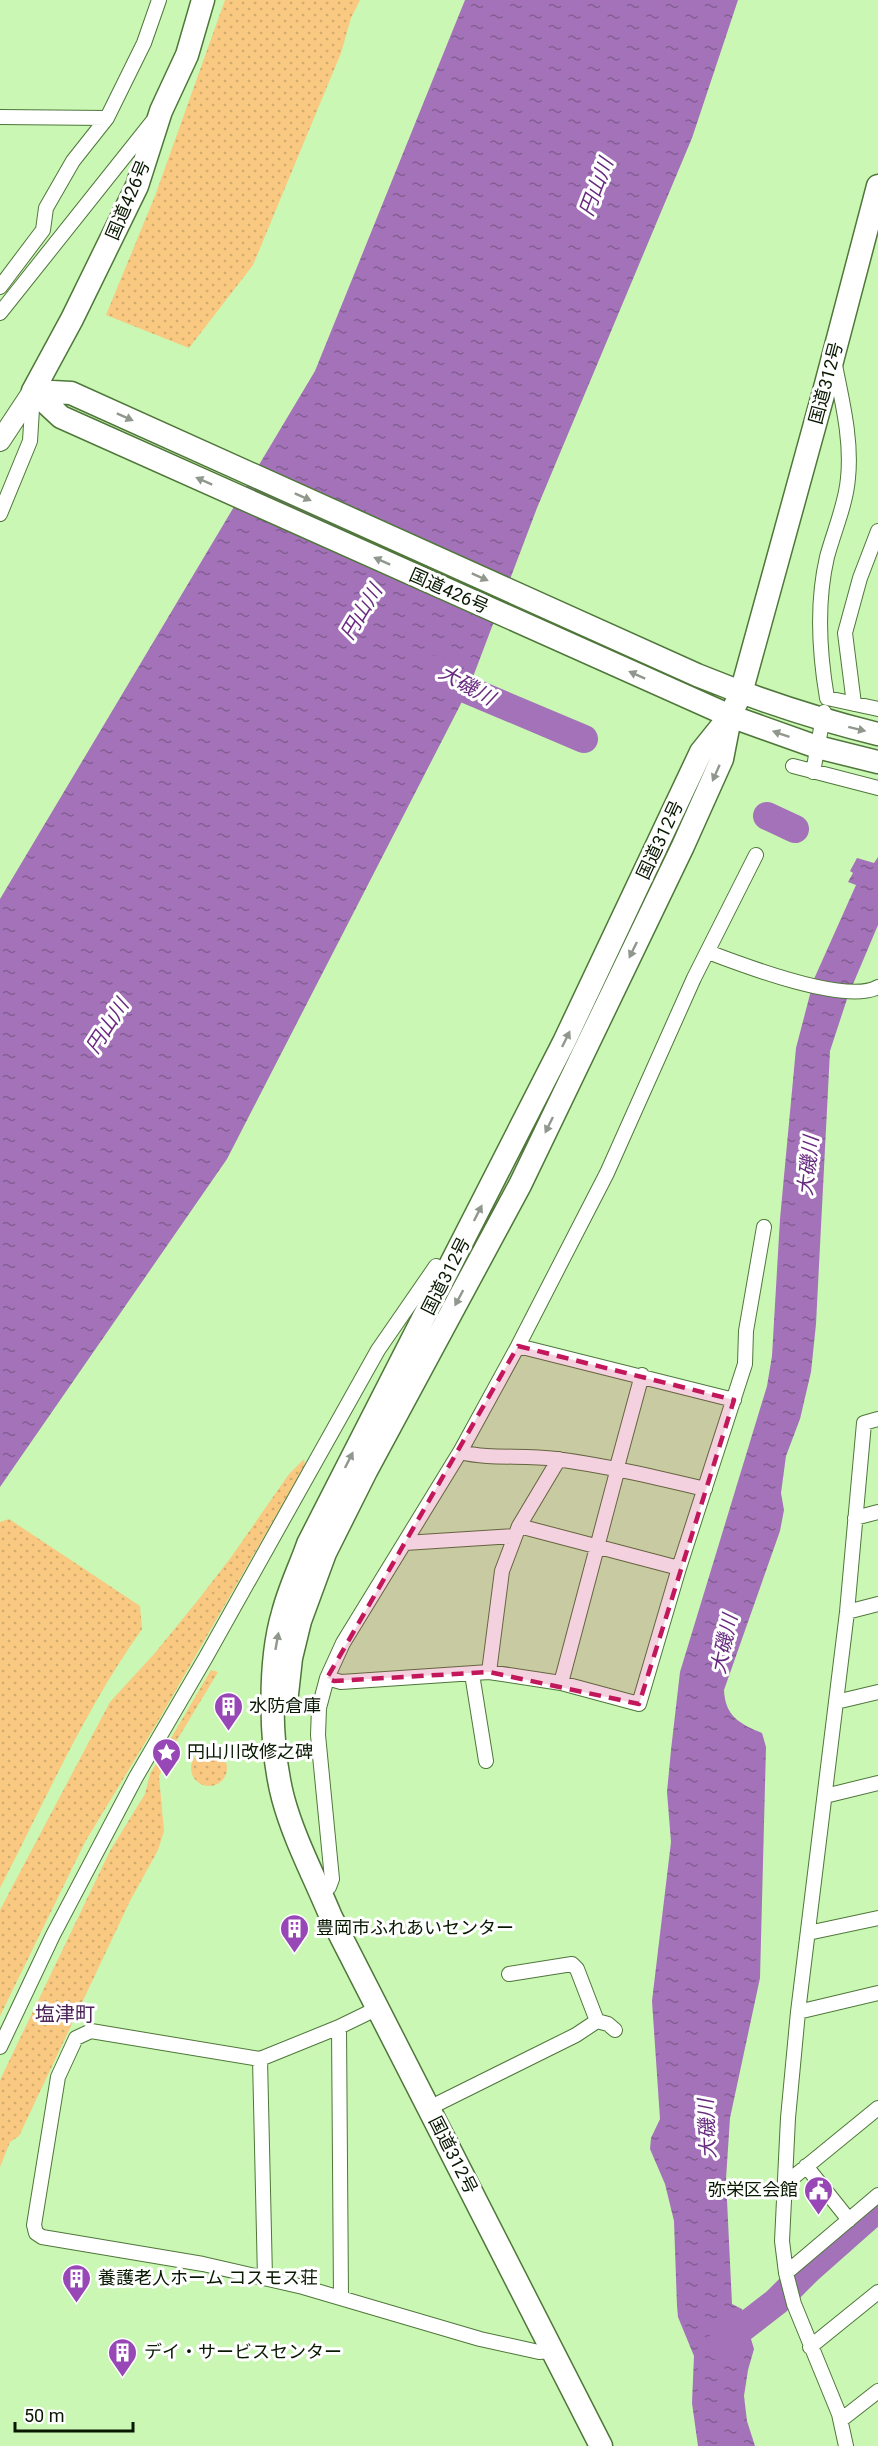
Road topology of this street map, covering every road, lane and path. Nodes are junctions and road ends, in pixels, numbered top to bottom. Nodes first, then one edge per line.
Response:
1 (159, 0) edge
2 (203, 0) edge
3 (161, 111) junction
4 (0, 117) edge
5 (107, 117) junction
6 (878, 186) edge
7 (0, 287) edge
8 (0, 313) edge
9 (834, 357) junction
10 (33, 391) junction
11 (0, 441) edge
12 (0, 514) edge
13 (878, 531) edge
14 (741, 693) junction
15 (827, 698) junction
16 (854, 704) junction
17 (878, 709) edge
18 (730, 717) junction
19 (822, 720) junction
20 (878, 734) edge
21 (818, 747) junction
22 (878, 762) edge
23 (793, 766) dead end
24 (813, 772) junction
25 (878, 788) edge
26 (756, 855) dead end
27 (708, 952) junction
28 (872, 990) edge
29 (764, 1227) dead end
30 (436, 1266) dead end
31 (518, 1346) junction
32 (642, 1375) junction
33 (734, 1400) junction
34 (878, 1419) edge
35 (460, 1452) junction
36 (559, 1459) junction
37 (617, 1468) junction
38 (705, 1489) junction
39 (878, 1512) edge
40 (855, 1518) junction
41 (517, 1531) junction
42 (405, 1543) junction
43 (597, 1546) junction
44 (679, 1568) junction
45 (878, 1604) edge
46 (847, 1612) junction
47 (489, 1672) junction
48 (472, 1674) junction
49 (327, 1678) junction
50 (561, 1683) junction
51 (878, 1692) edge
52 (836, 1702) junction
53 (486, 1761) dead end
54 (878, 1783) edge
55 (825, 1796) junction
56 (321, 1892) junction
57 (878, 1918) edge
58 (808, 1933) junction
59 (509, 1974) dead end
60 (878, 1993) edge
61 (378, 2008) junction
62 (798, 2012) junction
63 (597, 2021) junction
64 (339, 2027) junction
65 (615, 2030) dead end
66 (0, 2047) edge
67 (260, 2059) junction
68 (878, 2108) edge
69 (429, 2109) junction
70 (807, 2166) junction
71 (785, 2184) junction
72 (878, 2195) edge
73 (849, 2220) junction
74 (786, 2273) junction
75 (265, 2278) junction
76 (878, 2292) edge
77 (341, 2298) junction
78 (810, 2347) junction
79 (553, 2350) junction
80 (878, 2391) edge
81 (841, 2420) junction
82 (601, 2446) edge
83 (846, 2446) edge

1 - 5 street
2 - 3 highway, 国道426号
3 - 8 street
3 - 10 highway, 国道426号
4 - 5 street
5 - 7 street
6 - 9 highway, 国道312号
9 - 14 highway, 国道312号
9 - 15 street
10 - 11 main road
10 - 12 street
10 -> 14 highway, 国道426号
18 -> 10 highway, 国道426号
13 - 16 street
14 - 18 highway, 国道312号
14 - 19 highway, 国道426号
15 - 16 street
15 - 19 street
16 - 17 street
21 -> 18 highway, 国道426号
18 - 56 highway, 国道312号
19 -> 20 highway, 国道426号
19 - 21 street
21 - 22 highway, 国道426号
21 - 24 street
23 - 24 street
24 - 25 street
26 - 27 street
27 - 28 street
27 - 31 street
29 - 33 street
30 - 66 street
31 - 32 street
31 - 35 street
32 - 33 street
32 - 37 street
33 - 38 street
34 - 40 street
35 - 36 street
35 - 42 street
36 - 37 street
36 - 41 street
37 - 38 street
37 - 43 street
38 - 44 street
39 - 40 street
40 - 46 street
41 - 42 street
41 - 43 street
41 - 47 street
42 - 49 street
43 - 44 street
43 - 50 street
44 - 50 street
45 - 46 street
46 - 52 street
47 - 48 street
47 - 50 street
48 - 49 street
48 - 53 street
49 - 56 street
51 - 52 street
52 - 55 street
54 - 55 street
55 - 58 street
56 - 61 highway, 国道312号
57 - 58 street
58 - 62 street
59 - 63 street
60 - 62 street
61 - 64 street
61 - 69 highway, 国道312号
62 - 71 street
63 - 65 street
63 - 69 street
64 - 67 street
64 - 77 street
67 - 75 street
67 - 75 street
68 - 70 street
69 - 79 highway, 国道312号
70 - 71 street
70 - 73 street
71 - 74 street
72 - 73 street
73 - 74 street
74 - 78 street
75 - 77 street
76 - 78 street
77 - 79 street
78 - 81 street
79 - 82 highway, 国道312号
80 - 81 street
81 - 83 street

